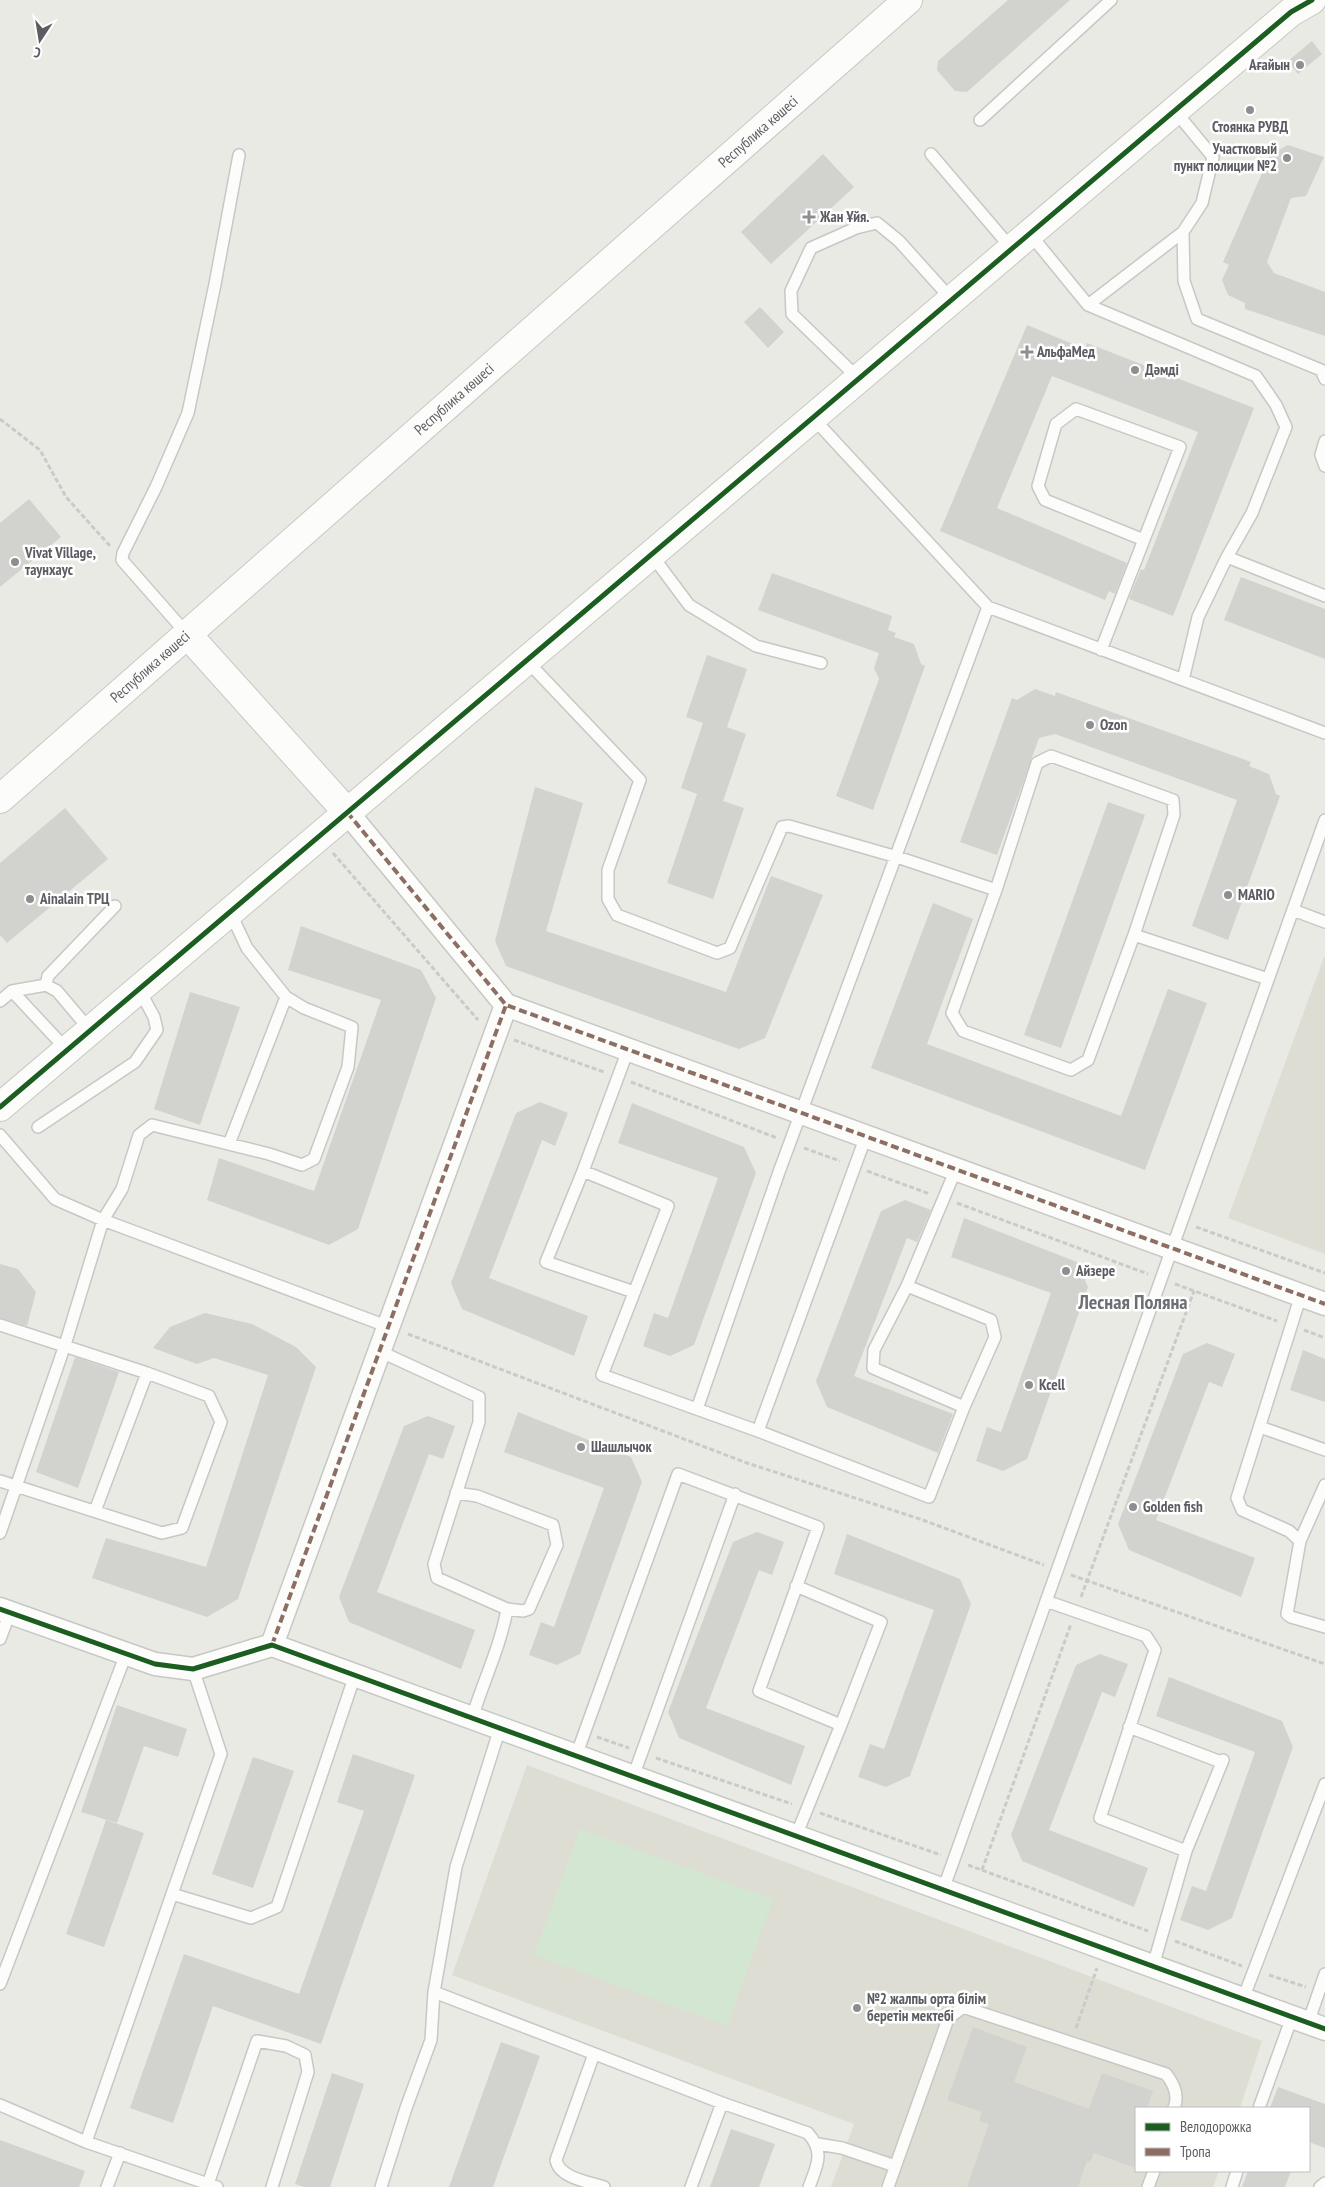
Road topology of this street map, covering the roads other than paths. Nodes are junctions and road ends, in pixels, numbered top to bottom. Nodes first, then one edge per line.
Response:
1 (908, 0) edge
2 (1110, 0) edge
3 (1312, 0) edge
4 (1176, 111) junction
5 (980, 120) dead end
6 (931, 154) dead end
7 (239, 155) dead end
8 (1183, 232) junction
9 (1021, 242) junction
10 (952, 300) junction
11 (1088, 306) junction
12 (859, 379) junction
13 (1325, 379) edge
14 (813, 418) junction
15 (1325, 441) edge
16 (1325, 466) edge
17 (1144, 540) junction
18 (651, 554) junction
19 (1227, 557) junction
20 (1325, 596) edge
21 (988, 607) junction
22 (187, 634) junction
23 (1101, 650) junction
24 (526, 660) junction
25 (821, 663) dead end
26 (1183, 680) junction
27 (1325, 733) edge
28 (0, 799) edge
29 (347, 812) junction
30 (1325, 820) edge
31 (897, 857) junction
32 (996, 890) junction
33 (115, 906) dead end
34 (1293, 910) junction
35 (230, 911) junction
36 (1325, 922) edge
37 (1134, 935) junction
38 (1268, 979) junction
39 (46, 985) junction
40 (139, 989) junction
41 (12, 991) junction
42 (286, 997) junction
43 (0, 1001) edge
44 (506, 1005) junction
45 (90, 1030) junction
46 (66, 1050) junction
47 (628, 1050) junction
48 (0, 1107) edge
49 (801, 1113) junction
50 (38, 1127) dead end
51 (0, 1135) edge
52 (866, 1136) junction
53 (229, 1144) junction
54 (956, 1169) junction
55 (583, 1171) junction
56 (103, 1220) junction
57 (1172, 1248) junction
58 (907, 1286) junction
59 (634, 1292) junction
60 (1301, 1295) junction
61 (1325, 1304) edge
62 (0, 1325) edge
63 (389, 1327) junction
64 (65, 1345) junction
65 (379, 1351) junction
66 (148, 1373) junction
67 (964, 1406) junction
68 (697, 1409) junction
69 (1260, 1427) junction
70 (758, 1431) junction
71 (1325, 1450) edge
72 (0, 1481) edge
73 (1325, 1485) edge
74 (16, 1487) junction
75 (456, 1493) junction
76 (735, 1494) junction
77 (95, 1510) junction
78 (0, 1533) edge
79 (1300, 1541) junction
80 (796, 1586) junction
81 (1046, 1601) junction
82 (507, 1609) junction
83 (5, 1610) edge
84 (1325, 1627) edge
85 (0, 1639) edge
86 (272, 1645) junction
87 (126, 1654) junction
88 (193, 1669) junction
89 (356, 1675) junction
90 (472, 1718) junction
91 (841, 1726) junction
92 (1129, 1727) junction
93 (500, 1728) junction
94 (576, 1756) junction
95 (633, 1777) junction
96 (1325, 1784) edge
97 (796, 1836) junction
98 (1186, 1851) junction
99 (943, 1890) junction
100 (172, 1894) junction
101 (1154, 1966) junction
102 (1325, 1974) edge
103 (0, 1984) edge
104 (434, 1992) junction
105 (1243, 1999) junction
106 (1308, 2023) edge
107 (594, 2054) junction
108 (722, 2103) junction
109 (0, 2105) edge
110 (1174, 2107) edge
111 (1260, 2107) edge
112 (86, 2142) junction
113 (818, 2144) junction
114 (120, 2153) junction
115 (895, 2166) junction
116 (1154, 2172) edge
117 (1237, 2172) edge
118 (1325, 2183) edge
119 (212, 2185) edge
120 (107, 2187) edge
121 (272, 2187) edge
122 (381, 2187) edge
123 (604, 2187) edge
124 (691, 2187) edge
125 (809, 2187) edge
126 (888, 2187) edge
127 (1148, 2187) edge
128 (1232, 2187) edge
129 (1320, 2187) edge

1 - 22 street, Республика көшесі
2 - 5 lane
3 - 4 street
4 - 8 lane
4 - 9 street
6 - 9 lane
7 - 22 lane
8 - 11 lane
8 - 13 lane
9 - 10 street
9 - 11 lane
10 - 12 street
10 - 12 lane
11 - 19 lane
12 - 14 street
14 - 18 street
14 - 21 lane
15 - 16 lane
17 - 17 lane
17 - 23 lane
18 - 24 street
18 - 25 lane
19 - 20 lane
19 - 26 lane
21 - 23 lane
21 - 31 lane
22 - 28 street, Республика көшесі
22 - 29 street
23 - 26 lane
24 - 29 street
24 - 31 lane
26 - 27 lane
29 - 35 street
29 - 44 street
30 - 34 lane
31 - 32 lane
31 - 49 lane
32 - 37 lane
32 - 37 lane
33 - 39 lane
34 - 36 lane
34 - 38 lane
35 - 40 street
35 - 42 lane
37 - 38 lane
38 - 57 lane
39 - 41 lane
39 - 45 lane
40 - 45 street
40 - 50 lane
41 - 43 lane
41 - 46 lane
42 - 53 lane
42 - 53 lane
44 - 47 street
44 - 63 street
45 - 46 street
46 - 48 street
47 - 49 street
47 - 55 lane
49 - 52 street
49 - 68 lane
51 - 56 lane
52 - 54 street
52 - 70 lane
53 - 56 lane
54 - 57 street
54 - 58 lane
55 - 59 lane
55 - 59 lane
56 - 63 lane
56 - 64 lane
57 - 60 street
57 - 81 lane
58 - 67 lane
58 - 67 lane
59 - 68 lane
60 - 61 street
60 - 69 lane
62 - 64 lane
63 - 65 street
64 - 66 lane
64 - 74 lane
65 - 75 lane
65 - 86 street
66 - 77 lane
66 - 77 lane
67 - 70 lane
68 - 70 lane
69 - 71 lane
69 - 79 lane
72 - 74 lane
73 - 79 lane
74 - 77 lane
74 - 78 lane
75 - 82 lane
75 - 82 lane
76 - 80 lane
76 - 94 lane
76 - 95 lane
79 - 84 lane
80 - 91 lane
80 - 91 lane
81 - 92 lane
81 - 99 lane
82 - 90 lane
83 - 85 lane
83 - 87 street
86 - 88 street
86 - 89 street
87 - 88 street
87 - 103 lane
88 - 100 lane
89 - 90 street
89 - 100 lane
90 - 93 street
91 - 97 lane
92 - 98 lane
92 - 98 lane
93 - 94 street
93 - 104 lane
94 - 95 street
95 - 97 street
96 - 105 lane
97 - 99 street
98 - 101 lane
99 - 101 street
100 - 112 lane
101 - 105 street
102 - 106 lane
104 - 107 lane
104 - 122 lane
105 - 106 street
106 - 111 lane
107 - 108 lane
107 - 123 lane
108 - 113 lane
108 - 124 lane
109 - 112 lane
110 - 115 lane
112 - 114 lane
113 - 115 lane
113 - 125 lane
114 - 119 lane
114 - 120 lane
115 - 126 lane
116 - 127 lane
117 - 128 lane
118 - 129 lane
119 - 121 lane

